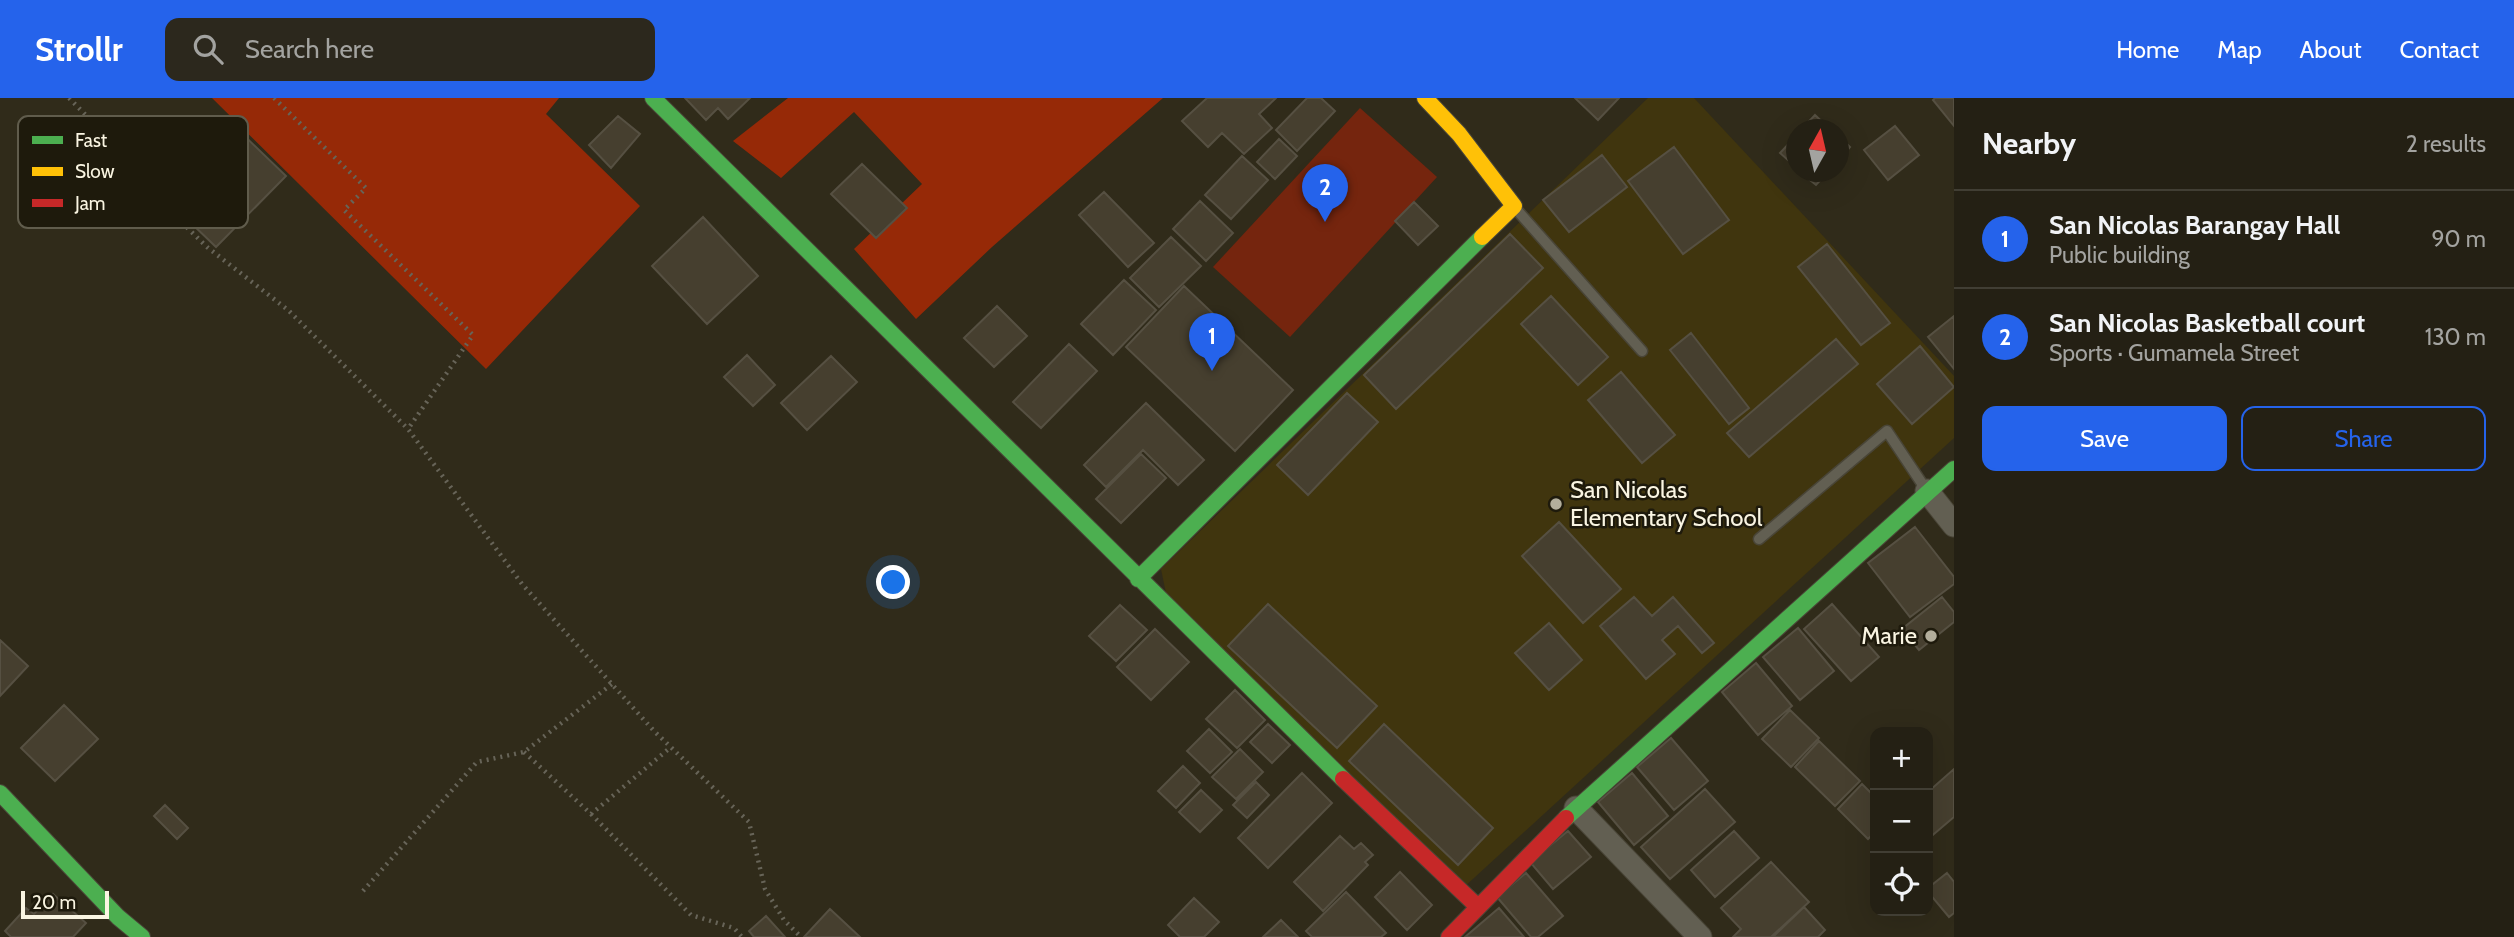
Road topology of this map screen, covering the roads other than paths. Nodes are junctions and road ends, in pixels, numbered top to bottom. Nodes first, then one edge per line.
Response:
1 (653, 98) edge
2 (1425, 98) edge
3 (1514, 206) junction
4 (1642, 351) dead end
5 (1954, 468) edge
6 (1927, 491) junction
7 (1954, 526) edge
8 (1759, 539) dead end
9 (1139, 579) junction
10 (0, 793) edge
11 (1576, 807) junction
12 (1477, 906) junction
13 (142, 937) edge
14 (1449, 937) edge
15 (1700, 937) edge

1 - 9 street
2 - 3 street
3 - 4 lane
3 - 9 street
5 - 6 street
6 - 7 street
6 - 8 lane
6 - 11 street
9 - 12 street
10 - 13 street
11 - 12 street
11 - 15 street
12 - 14 street

